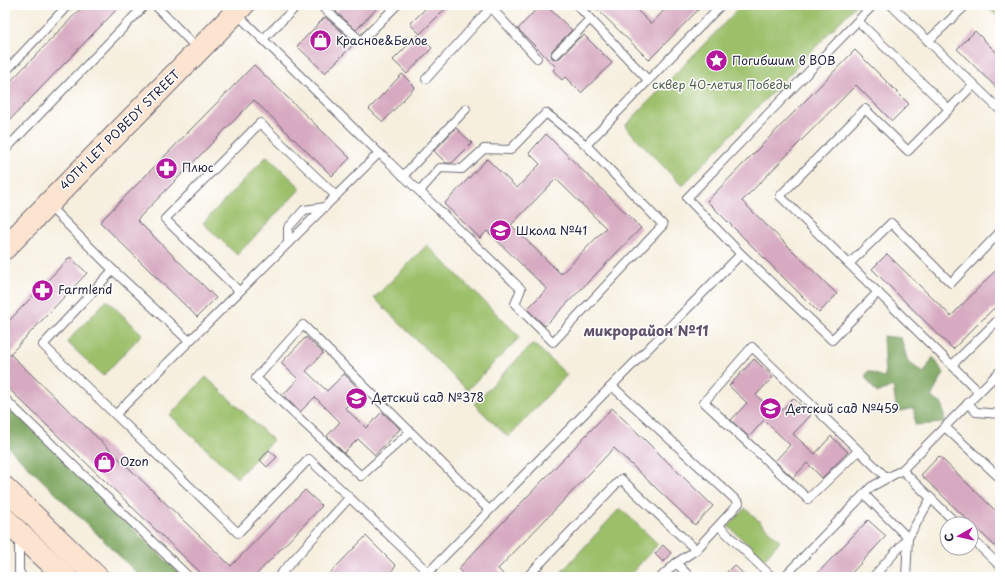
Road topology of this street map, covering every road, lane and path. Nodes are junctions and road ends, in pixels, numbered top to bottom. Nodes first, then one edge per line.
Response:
1 (66, 5) edge
2 (145, 5) edge
3 (155, 5) edge
4 (298, 5) edge
5 (320, 5) edge
6 (397, 5) edge
7 (577, 5) edge
8 (721, 5) edge
9 (873, 5) edge
10 (892, 5) edge
11 (966, 5) edge
12 (491, 6) edge
13 (235, 8) edge
14 (590, 19) junction
15 (858, 21) junction
16 (263, 40) junction
17 (928, 41) junction
18 (195, 46) junction
19 (556, 54) dead end
20 (537, 58) dead end
21 (5, 72) edge
22 (426, 79) dead end
23 (648, 80) junction
24 (974, 84) junction
25 (466, 109) dead end
26 (949, 109) junction
27 (1000, 110) edge
28 (586, 145) junction
29 (5, 150) edge
30 (379, 153) junction
31 (403, 176) junction
32 (420, 192) junction
33 (336, 196) junction
34 (43, 200) junction
35 (325, 207) junction
36 (5, 230) edge
37 (1000, 232) edge
38 (288, 243) junction
39 (5, 248) edge
40 (741, 254) junction
41 (849, 264) junction
42 (113, 270) junction
43 (239, 292) junction
44 (878, 292) junction
45 (1000, 318) edge
46 (189, 341) junction
47 (952, 365) junction
48 (1000, 371) edge
49 (612, 386) junction
50 (979, 392) junction
51 (5, 399) edge
52 (968, 403) junction
53 (116, 414) junction
54 (1000, 414) edge
55 (944, 427) junction
56 (410, 432) junction
57 (858, 451) junction
58 (902, 470) junction
59 (887, 478) junction
60 (1000, 478) edge
61 (5, 488) edge
62 (864, 494) junction
63 (349, 498) junction
64 (931, 498) junction
65 (489, 510) junction
66 (949, 516) edge
67 (12, 526) edge
68 (719, 526) junction
69 (908, 538) junction
70 (979, 546) edge
71 (696, 550) junction
72 (676, 563) junction
73 (1000, 566) edge
74 (428, 576) edge
75 (23, 577) edge
76 (66, 577) edge
77 (97, 577) edge
78 (189, 577) edge
79 (278, 577) edge
80 (532, 577) edge
81 (661, 577) edge
82 (690, 577) edge
83 (772, 577) edge
84 (784, 577) edge
85 (873, 577) edge
86 (906, 577) edge

1 - 21 lane
2 - 29 lane
3 - 18 lane
4 - 16 lane
5 - 6 lane
7 - 14 lane
8 - 23 lane
9 - 15 lane
10 - 17 lane
11 - 17 lane
12 - 20 lane
12 - 22 lane
13 - 16 lane
13 - 18 street, 40TH LET POBEDY STREET
14 - 19 lane
14 - 23 lane
15 - 26 lane
15 - 40 lane
16 - 30 lane
17 - 24 lane
18 - 34 street, 40TH LET POBEDY STREET
23 - 28 lane
24 - 26 lane
24 - 27 lane
25 - 31 lane
26 - 41 lane
28 - 32 lane
28 - 32 lane
30 - 31 lane
30 - 33 lane
31 - 32 lane
33 - 35 lane
33 - 43 lane
34 - 36 street, 40TH LET POBEDY STREET
34 - 39 street, 40TH LET POBEDY STREET
34 - 42 lane
35 - 38 lane
35 - 38 lane
37 - 41 lane
38 - 43 lane
40 - 44 lane
40 - 49 lane
41 - 44 lane
42 - 46 lane
42 - 53 lane
43 - 46 lane
44 - 47 lane
45 - 47 lane
46 - 53 lane
47 - 50 lane
48 - 50 lane
49 - 65 lane
49 - 68 lane
50 - 52 lane
51 - 78 lane
52 - 54 lane
52 - 55 lane
53 - 63 lane
55 - 58 lane
55 - 60 lane
56 - 56 lane
56 - 65 lane
57 - 57 lane
57 - 59 lane
58 - 59 lane
58 - 64 lane
59 - 62 lane
61 - 77 street
62 - 69 lane
62 - 84 lane
63 - 74 lane
63 - 79 lane
64 - 66 lane
64 - 69 lane
65 - 74 lane
67 - 75 lane
67 - 76 street
68 - 71 lane
68 - 83 lane
69 - 85 lane
69 - 86 lane
70 - 73 lane
71 - 72 lane
71 - 80 lane
72 - 81 lane
72 - 82 lane

